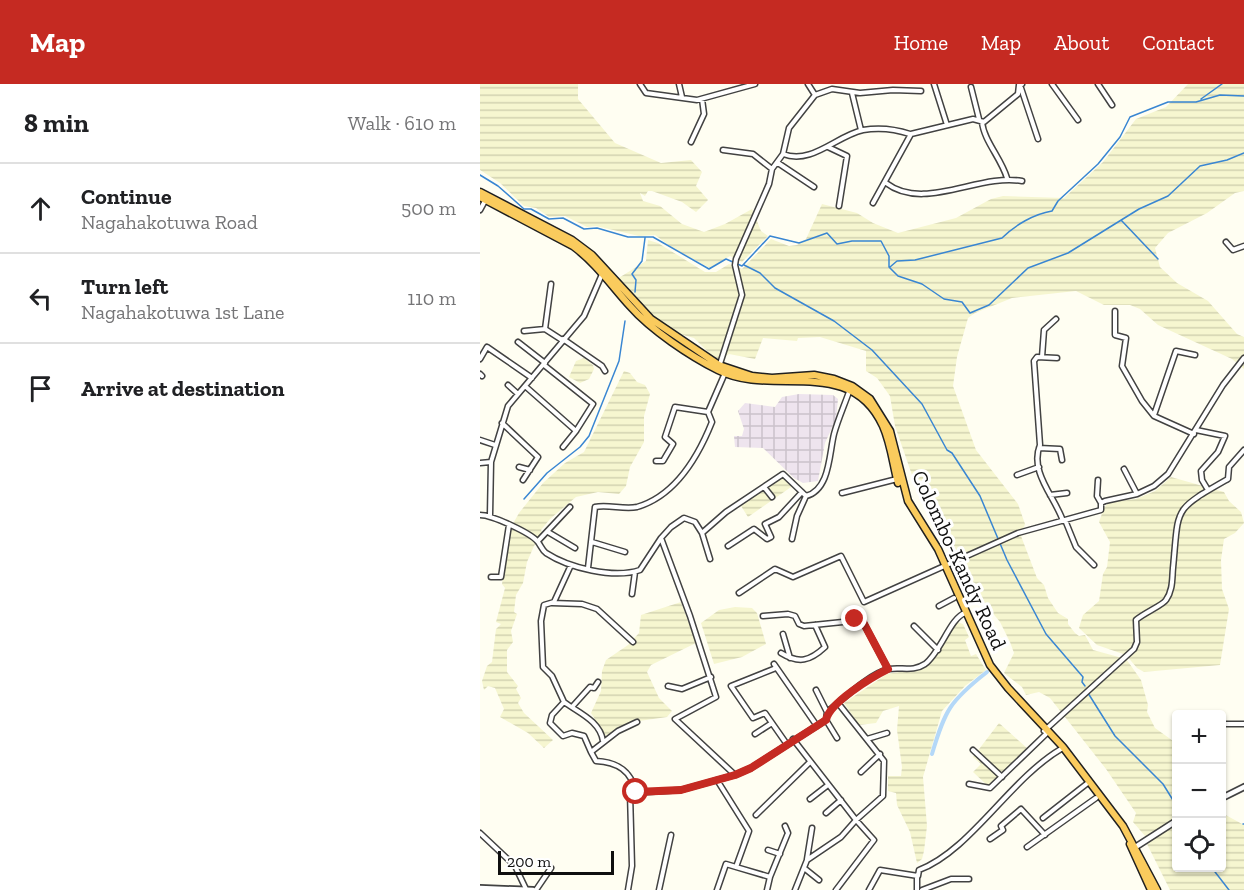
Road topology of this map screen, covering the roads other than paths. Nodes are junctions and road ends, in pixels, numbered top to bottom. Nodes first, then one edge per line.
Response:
1 (640, 84) edge
2 (679, 84) edge
3 (726, 84) edge
4 (754, 84) edge
5 (808, 84) edge
6 (934, 84) edge
7 (1021, 84) edge
8 (1052, 84) edge
9 (1098, 84) edge
10 (844, 86) edge
11 (971, 87) dead end
12 (728, 90) junction
13 (921, 92) dead end
14 (852, 93) junction
15 (815, 94) junction
16 (682, 97) junction
17 (702, 99) junction
18 (1112, 105) dead end
19 (980, 120) junction
20 (1078, 120) dead end
21 (947, 125) junction
22 (861, 130) junction
23 (910, 134) junction
24 (1038, 139) dead end
25 (691, 142) dead end
26 (828, 147) junction
27 (723, 150) dead end
28 (783, 154) junction
29 (778, 163) junction
30 (772, 169) junction
31 (1007, 178) junction
32 (1022, 181) dead end
33 (886, 183) junction
34 (814, 187) dead end
35 (480, 192) edge
36 (484, 197) edge
37 (873, 203) dead end
38 (839, 206) dead end
39 (480, 210) edge
40 (1226, 242) dead end
41 (1244, 246) edge
42 (604, 271) junction
43 (551, 284) dead end
44 (1115, 311) dead end
45 (1056, 319) dead end
46 (545, 329) junction
47 (524, 331) dead end
48 (562, 340) junction
49 (518, 342) dead end
50 (1195, 355) dead end
51 (1042, 357) junction
52 (1057, 358) dead end
53 (1244, 358) edge
54 (480, 359) edge
55 (544, 364) junction
56 (719, 368) junction
57 (605, 371) dead end
58 (725, 373) junction
59 (532, 378) junction
60 (508, 385) dead end
61 (525, 386) junction
62 (851, 388) junction
63 (518, 394) junction
64 (708, 412) junction
65 (1154, 416) junction
66 (502, 423) junction
67 (576, 431) junction
68 (1195, 432) junction
69 (480, 440) edge
70 (495, 445) junction
71 (563, 447) dead end
72 (1039, 448) junction
73 (1244, 450) edge
74 (1062, 460) dead end
75 (656, 461) dead end
76 (491, 462) junction
77 (480, 463) edge
78 (519, 467) dead end
79 (1039, 467) junction
80 (1124, 469) dead end
81 (530, 470) junction
82 (1017, 475) dead end
83 (523, 480) dead end
84 (897, 480) junction
85 (1098, 480) dead end
86 (764, 487) junction
87 (1208, 490) junction
88 (842, 493) dead end
89 (1067, 493) dead end
90 (804, 494) junction
91 (1137, 494) junction
92 (1050, 495) junction
93 (772, 497) dead end
94 (1101, 503) junction
95 (570, 507) dead end
96 (480, 515) edge
97 (490, 515) junction
98 (1064, 520) junction
99 (509, 525) junction
100 (548, 532) junction
101 (702, 533) junction
102 (661, 538) junction
103 (792, 538) dead end
104 (538, 541) junction
105 (592, 542) junction
106 (728, 546) dead end
107 (575, 548) dead end
108 (624, 552) dead end
109 (710, 559) dead end
110 (571, 565) junction
111 (1094, 565) dead end
112 (588, 568) junction
113 (944, 568) junction
114 (635, 572) junction
115 (491, 577) dead end
116 (739, 593) dead end
117 (632, 594) dead end
118 (954, 598) junction
119 (552, 603) junction
120 (939, 606) dead end
121 (963, 613) junction
122 (763, 616) dead end
123 (815, 625) junction
124 (914, 626) dead end
125 (783, 634) dead end
126 (633, 642) dead end
127 (938, 650) junction
128 (781, 653) dead end
129 (790, 659) junction
130 (888, 669) junction
131 (711, 677) junction
132 (598, 682) dead end
133 (668, 686) dead end
134 (816, 690) dead end
135 (564, 702) junction
136 (838, 703) junction
137 (572, 707) junction
138 (827, 712) junction
139 (826, 720) junction
140 (637, 722) dead end
141 (772, 723) junction
142 (1226, 724) edge
143 (1244, 724) edge
144 (818, 726) junction
145 (1046, 731) junction
146 (887, 733) dead end
147 (755, 734) dead end
148 (837, 738) dead end
149 (793, 739) junction
150 (867, 739) junction
151 (603, 741) junction
152 (786, 743) junction
153 (1060, 749) junction
154 (973, 750) dead end
155 (591, 752) junction
156 (880, 754) junction
157 (809, 763) junction
158 (861, 772) dead end
159 (735, 775) junction
160 (1002, 777) junction
161 (717, 780) junction
162 (1087, 783) junction
163 (969, 784) dead end
164 (828, 785) junction
165 (1244, 787) edge
166 (636, 792) junction
167 (1226, 796) edge
168 (1096, 798) junction
169 (810, 799) dead end
170 (841, 800) junction
171 (826, 813) dead end
172 (756, 815) dead end
173 (1043, 818) dead end
174 (856, 820) junction
175 (1172, 824) edge
176 (785, 826) dead end
177 (812, 828) dead end
178 (480, 833) edge
179 (1045, 835) junction
180 (671, 836) dead end
181 (990, 839) dead end
182 (1028, 847) dead end
183 (1134, 849) junction
184 (768, 850) dead end
185 (780, 854) junction
186 (807, 860) junction
187 (736, 867) junction
188 (551, 868) dead end
189 (804, 868) junction
190 (917, 876) junction
191 (770, 877) junction
192 (969, 879) dead end
193 (819, 880) dead end
194 (480, 888) edge
195 (526, 889) edge
196 (520, 890) edge
197 (535, 890) edge
198 (628, 890) edge
199 (658, 890) edge
200 (717, 890) edge
201 (767, 890) edge
202 (795, 890) edge
203 (836, 890) edge
204 (869, 890) edge
205 (917, 890) edge
206 (922, 890) edge
207 (1151, 890) edge
208 (1156, 890) edge

1 - 16 street
2 - 16 street
3 - 12 street
4 - 12 street
5 - 15 street
6 - 21 street
7 - 19 street
7 - 24 street
8 - 20 street
9 - 18 street
10 - 14 street
10 - 15 street
11 - 19 street
12 - 17 street
13 - 14 street
14 - 22 street
15 - 28 street
16 - 17 street
17 - 25 street
19 - 21 street
19 - 31 street
21 - 23 street
22 - 23 street
22 - 26 street
23 - 33 street
26 - 28 street
26 - 38 street
27 - 30 street
28 - 29 street
29 - 30 street
29 - 34 street
30 - 56 street
31 - 32 street
31 - 33 street
33 - 37 street
35 - 36 highway, Colombo-Kandy Road
36 - 39 street
36 - 42 highway, Colombo-Kandy Road
40 - 41 street
42 - 48 street
42 - 56 highway, Colombo-Kandy Road
43 - 46 street
44 - 65 street
45 - 51 street
46 - 47 street
46 - 48 street
48 - 55 street
48 - 57 street
49 - 55 street
50 - 65 street
51 - 52 street
51 - 72 street
53 - 68 street
54 - 59 street
55 - 59 street
55 - 67 street
56 - 58 highway, Colombo-Kandy Road
56 - 62 highway, Colombo-Kandy Road
58 - 62 highway, Colombo-Kandy Road
58 - 64 street
59 - 61 street
60 - 63 street
61 - 63 street
61 - 67 street
62 - 84 highway, Colombo-Kandy Road
62 - 90 street
62 - 113 highway, Colombo-Kandy Road
63 - 66 street
64 - 75 street
64 - 105 street
65 - 68 street
66 - 70 street
66 - 81 street
67 - 71 street
68 - 87 street
68 - 91 street
69 - 70 street
70 - 76 street
72 - 74 street
72 - 79 street
73 - 87 street
76 - 77 street
76 - 97 street
78 - 81 street
79 - 82 street
79 - 92 street
80 - 91 street
81 - 83 street
84 - 88 street
84 - 113 highway, Colombo-Kandy Road
85 - 94 street
86 - 90 street
86 - 93 street
86 - 101 street
87 - 145 street
89 - 92 street
90 - 103 street
90 - 106 street
91 - 94 street
92 - 98 street
94 - 98 street
95 - 100 street
96 - 97 street
97 - 99 street
98 - 111 street
98 - 113 street
99 - 104 street
99 - 115 street
100 - 104 street
100 - 107 street
101 - 102 street
101 - 109 street
102 - 114 street
102 - 131 street
104 - 110 street
105 - 108 street
105 - 112 street
110 - 112 street
110 - 119 street
112 - 114 street
113 - 116 street
113 - 118 highway, Colombo-Kandy Road
113 - 121 highway, Colombo-Kandy Road
114 - 117 street
118 - 120 street
118 - 121 highway, Colombo-Kandy Road
119 - 126 street
119 - 135 street
121 - 127 street
121 - 145 highway, Colombo-Kandy Road
122 - 123 street
123 - 129 street
123 - 130 street
124 - 127 street
125 - 129 street
127 - 130 street
128 - 129 street
130 - 136 street
131 - 133 street
131 - 159 street
132 - 137 street
134 - 138 street
135 - 137 street
135 - 155 street
136 - 138 street
136 - 150 street
137 - 151 street
138 - 139 street
139 - 144 street
139 - 148 street
140 - 151 street
141 - 144 street
141 - 147 street
141 - 152 street
142 - 143 street
144 - 149 street
145 - 153 highway, Colombo-Kandy Road
145 - 160 street
145 - 162 highway, Colombo-Kandy Road
146 - 150 street
149 - 152 street
149 - 157 street
150 - 156 street
151 - 155 street
152 - 159 street
153 - 162 highway, Colombo-Kandy Road
153 - 190 street
154 - 160 street
155 - 166 street
156 - 158 street
156 - 174 street
157 - 164 street
157 - 172 street
159 - 161 street
160 - 163 street
161 - 166 street
161 - 187 street
162 - 168 highway, Colombo-Kandy Road
162 - 173 street
162 - 183 highway, Colombo-Kandy Road
164 - 169 street
164 - 170 street
165 - 167 street
166 - 198 street
168 - 179 street
168 - 183 highway, Colombo-Kandy Road
170 - 171 street
170 - 174 street
174 - 186 street
174 - 203 street
175 - 183 street
176 - 185 street
177 - 186 street
178 - 195 street
179 - 181 street
179 - 182 street
180 - 199 street
183 - 207 highway, Colombo-Kandy Road
183 - 208 highway, Colombo-Kandy Road
184 - 185 street
185 - 191 street
186 - 189 street
187 - 191 street
187 - 200 street
188 - 197 street
189 - 193 street
189 - 202 street
190 - 204 street
190 - 205 street
191 - 201 street
192 - 206 street
194 - 196 street
195 - 196 street
195 - 197 street

